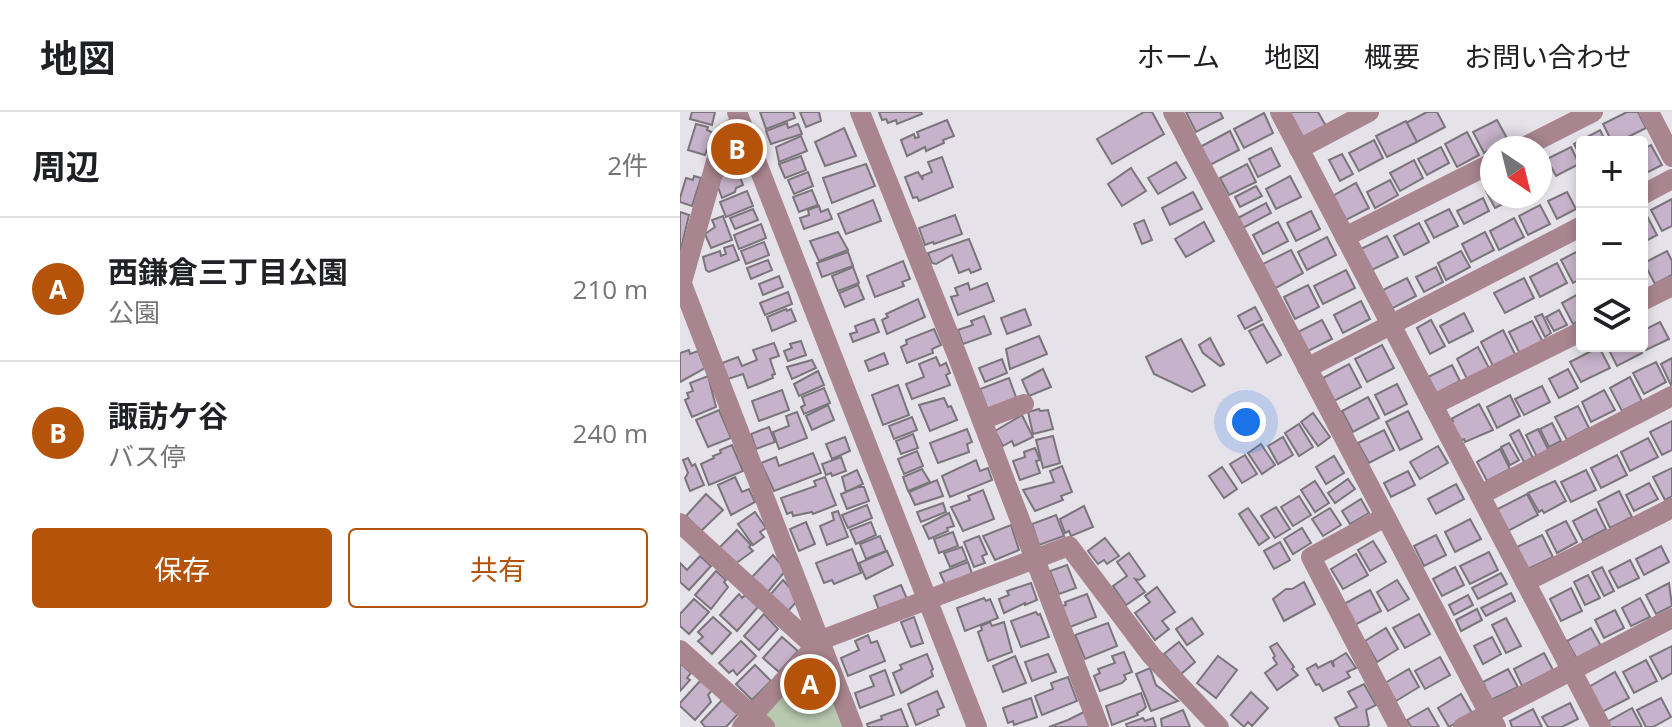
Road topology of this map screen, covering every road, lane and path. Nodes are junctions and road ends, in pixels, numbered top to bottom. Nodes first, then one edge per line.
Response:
1 (860, 112) edge
2 (1173, 112) edge
3 (1280, 112) edge
4 (1369, 112) edge
5 (1593, 112) edge
6 (1649, 112) edge
7 (739, 118) edge
8 (1546, 136) edge
9 (1299, 149) junction
10 (1672, 157) edge
11 (1480, 169) edge
12 (1672, 179) edge
13 (1648, 192) edge
14 (1576, 229) edge
15 (1345, 237) junction
16 (1672, 286) edge
17 (681, 287) edge
18 (1648, 298) edge
19 (1391, 325) junction
20 (1576, 334) edge
21 (1307, 368) junction
22 (1672, 396) edge
23 (1024, 404) dead end
24 (1433, 405) junction
25 (982, 420) junction
26 (1480, 495) junction
27 (1672, 508) edge
28 (1385, 517) junction
29 (680, 523) edge
30 (1035, 558) junction
31 (1525, 582) junction
32 (928, 599) junction
33 (1672, 618) edge
34 (818, 644) junction
35 (680, 650) edge
36 (1571, 670) junction
37 (1492, 720) edge
38 (753, 723) edge
39 (853, 727) edge
40 (977, 727) edge
41 (1099, 727) edge
42 (1219, 727) edge
43 (1399, 727) edge
44 (1463, 727) edge
45 (1601, 727) edge

1 - 25 street
2 - 21 street
3 - 9 street
4 - 9 street
5 - 8 street
6 - 10 street
7 - 17 street
7 - 32 street
9 - 15 street
11 - 15 street
12 - 13 street
14 - 19 street
15 - 19 street
16 - 18 street
17 - 34 street
19 - 21 street
19 - 24 street
20 - 24 street
21 - 28 street
22 - 26 street
23 - 25 street
24 - 26 street
25 - 30 street
26 - 31 street
27 - 31 street
28 - 37 street
28 - 43 street
29 - 34 street
30 - 32 street
30 - 41 street
30 - 42 street
31 - 36 street
32 - 34 street
32 - 40 street
33 - 36 street
34 - 38 street
34 - 39 street
35 - 38 street
36 - 37 street
36 - 45 street
37 - 44 street

